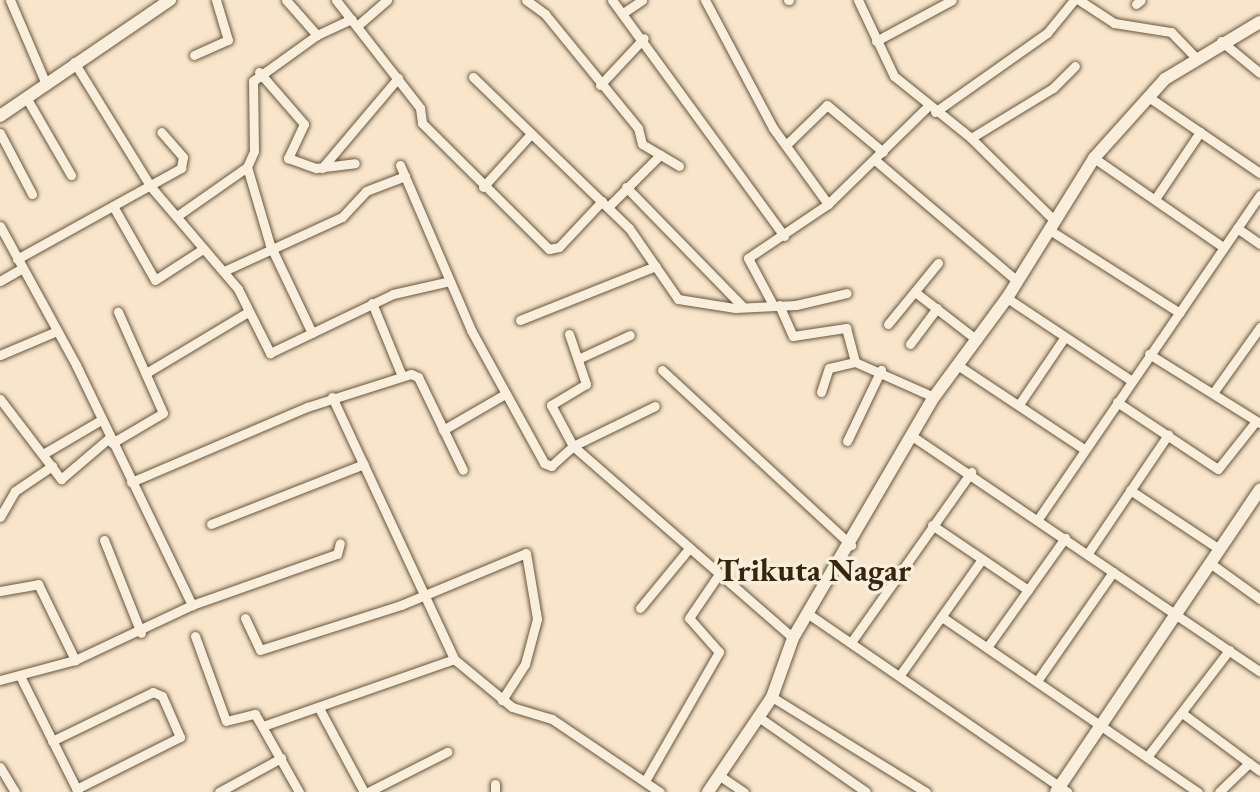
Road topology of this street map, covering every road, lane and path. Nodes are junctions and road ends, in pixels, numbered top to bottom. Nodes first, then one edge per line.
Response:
1 (10, 0) edge
2 (170, 0) edge
3 (216, 0) edge
4 (286, 0) edge
5 (336, 0) edge
6 (387, 0) edge
7 (612, 0) edge
8 (642, 0) edge
9 (705, 0) edge
10 (859, 0) edge
11 (952, 0) edge
12 (1077, 0) edge
13 (534, 2) edge
14 (623, 13) junction
15 (354, 22) junction
16 (1260, 22) edge
17 (317, 36) junction
18 (644, 38) junction
19 (876, 41) junction
20 (1221, 41) junction
21 (194, 55) dead end
22 (1195, 57) junction
23 (74, 62) junction
24 (1075, 66) dead end
25 (259, 72) junction
26 (1260, 74) edge
27 (473, 77) dead end
28 (398, 78) junction
29 (46, 84) junction
30 (600, 85) junction
31 (1147, 96) junction
32 (27, 99) junction
33 (931, 109) junction
34 (0, 116) edge
35 (161, 132) dead end
36 (1200, 132) junction
37 (0, 133) edge
38 (530, 135) junction
39 (971, 138) junction
40 (786, 145) junction
41 (883, 152) junction
42 (660, 155) junction
43 (1094, 158) junction
44 (875, 160) junction
45 (355, 163) dead end
46 (400, 165) dead end
47 (679, 166) dead end
48 (247, 167) junction
49 (322, 168) junction
50 (1260, 173) edge
51 (71, 175) dead end
52 (405, 176) junction
53 (151, 187) junction
54 (483, 187) junction
55 (626, 187) junction
56 (32, 194) dead end
57 (1260, 195) edge
58 (1155, 199) junction
59 (605, 204) junction
60 (828, 204) junction
61 (113, 206) junction
62 (177, 216) junction
63 (1051, 224) junction
64 (0, 226) edge
65 (1237, 228) junction
66 (784, 236) junction
67 (1260, 244) edge
68 (270, 245) junction
69 (1223, 247) junction
70 (203, 249) junction
71 (938, 263) dead end
72 (19, 264) junction
73 (656, 266) junction
74 (224, 271) junction
75 (0, 281) edge
76 (450, 281) junction
77 (1017, 281) junction
78 (915, 292) junction
79 (846, 293) dead end
80 (1007, 298) junction
81 (372, 303) junction
82 (776, 304) junction
83 (743, 307) junction
84 (937, 308) junction
85 (118, 312) dead end
86 (248, 312) junction
87 (1180, 313) junction
88 (520, 320) dead end
89 (888, 324) dead end
90 (57, 331) junction
91 (312, 333) junction
92 (1258, 333) edge
93 (569, 334) dead end
94 (630, 335) dead end
95 (1065, 338) junction
96 (977, 340) junction
97 (910, 344) dead end
98 (1149, 354) junction
99 (0, 355) edge
100 (578, 359) junction
101 (855, 362) junction
102 (959, 366) junction
103 (662, 369) dead end
104 (881, 370) junction
105 (146, 373) junction
106 (402, 376) junction
107 (1132, 381) junction
108 (821, 392) dead end
109 (1213, 393) junction
110 (505, 394) junction
111 (332, 397) junction
112 (934, 397) junction
113 (0, 400) edge
114 (1117, 402) junction
115 (1020, 403) junction
116 (655, 406) dead end
117 (102, 420) junction
118 (1258, 422) edge
119 (443, 430) junction
120 (1168, 435) junction
121 (912, 436) junction
122 (110, 440) junction
123 (847, 441) dead end
124 (573, 446) junction
125 (1084, 449) junction
126 (43, 454) junction
127 (364, 464) junction
128 (52, 466) junction
129 (463, 470) dead end
130 (971, 472) junction
131 (131, 482) junction
132 (1260, 489) edge
133 (1130, 490) junction
134 (0, 517) edge
135 (1038, 519) junction
136 (211, 524) dead end
137 (932, 525) junction
138 (1065, 538) junction
139 (104, 540) dead end
140 (340, 543) dead end
141 (851, 545) junction
142 (1219, 549) junction
143 (687, 551) junction
144 (1088, 553) junction
145 (982, 559) junction
146 (1210, 563) junction
147 (1113, 572) junction
148 (718, 577) junction
149 (1028, 590) junction
150 (0, 591) edge
151 (428, 594) junction
152 (1260, 599) edge
153 (192, 605) junction
154 (640, 608) dead end
155 (1173, 610) junction
156 (807, 613) junction
157 (942, 617) junction
158 (244, 618) dead end
159 (141, 633) junction
160 (195, 636) dead end
161 (793, 638) junction
162 (852, 641) junction
163 (988, 646) junction
164 (1229, 650) junction
165 (454, 659) junction
166 (75, 660) junction
167 (1260, 672) edge
168 (900, 675) junction
169 (20, 676) junction
170 (0, 680) edge
171 (1037, 681) junction
172 (772, 697) junction
173 (502, 700) junction
174 (320, 710) junction
175 (1182, 713) junction
176 (760, 718) junction
177 (263, 726) junction
178 (1099, 726) junction
179 (52, 741) junction
180 (447, 752) dead end
181 (1147, 757) junction
182 (281, 758) junction
183 (1249, 763) junction
184 (0, 768) edge
185 (1260, 771) edge
186 (720, 776) junction
187 (645, 781) junction
188 (1061, 790) edge
189 (77, 791) edge
190 (15, 792) edge
191 (219, 792) edge
192 (299, 792) edge
193 (366, 792) edge
194 (660, 792) edge
195 (708, 792) edge
196 (744, 792) edge
197 (866, 792) edge
198 (926, 792) edge
199 (1198, 792) edge
200 (1219, 792) edge

1 - 29 street
2 - 23 street
3 - 21 street
4 - 17 street
5 - 15 street
6 - 15 street
7 - 14 street
8 - 14 street
9 - 40 street
10 - 19 street
11 - 19 street
12 - 22 street
12 - 33 street
13 - 30 street
14 - 18 street
15 - 17 street
15 - 28 street
16 - 20 street
17 - 25 street
18 - 30 street
18 - 66 street
19 - 33 street
20 - 22 street
20 - 26 street
22 - 31 street
23 - 29 street
23 - 53 street
24 - 39 street
25 - 48 street
25 - 49 street
27 - 38 street
28 - 49 street
28 - 54 street
29 - 32 street
30 - 42 street
31 - 36 street
31 - 43 street
32 - 34 street
32 - 51 street
33 - 39 street
33 - 41 street
35 - 53 street
36 - 50 street
36 - 58 street
37 - 56 street
38 - 54 street
38 - 59 street
39 - 63 street
40 - 41 street
40 - 60 street
41 - 44 street
42 - 47 street
42 - 55 street
43 - 58 street
43 - 63 street
44 - 60 street
44 - 77 street
45 - 49 street
46 - 52 street
48 - 62 street
48 - 68 street
52 - 68 street
52 - 76 street
53 - 61 street
53 - 62 street
54 - 59 street
55 - 59 street
55 - 83 street
57 - 65 street
58 - 69 street
59 - 73 street
60 - 66 street
61 - 70 street
61 - 72 street
62 - 70 street
63 - 77 street
63 - 87 street
64 - 72 street
65 - 67 street
65 - 69 street
66 - 82 street
68 - 74 street
68 - 91 street
69 - 87 street
70 - 74 street
71 - 78 street
72 - 75 street
72 - 90 street
73 - 83 street
73 - 88 street
74 - 86 street
76 - 81 street
76 - 110 street
77 - 80 street
78 - 84 street
78 - 89 street
79 - 82 street
80 - 95 street
80 - 96 street
81 - 91 street
81 - 106 street
82 - 83 street
82 - 101 street
84 - 96 street
84 - 97 street
85 - 105 street
86 - 91 street
86 - 105 street
87 - 98 street
90 - 99 street
90 - 117 street
92 - 109 street
93 - 100 street
94 - 100 street
95 - 107 street
95 - 115 street
96 - 102 street
98 - 107 street
98 - 109 street
100 - 124 street
101 - 104 street
101 - 108 street
102 - 112 street
102 - 115 street
103 - 141 street
104 - 112 street
104 - 123 street
105 - 122 street
106 - 111 street
106 - 119 street
107 - 114 street
109 - 118 street
110 - 119 street
110 - 124 street
111 - 127 street
111 - 131 street
112 - 121 street
113 - 126 street
114 - 120 street
114 - 125 street
115 - 125 street
116 - 124 street
117 - 122 street
117 - 126 street
118 - 120 street
119 - 129 street
120 - 133 street
121 - 130 street
121 - 141 street
122 - 128 street
122 - 131 street
124 - 143 street
125 - 135 street
126 - 128 street
127 - 136 street
127 - 151 street
128 - 134 street
130 - 135 street
130 - 137 street
131 - 153 street
132 - 142 street
133 - 142 street
133 - 144 street
135 - 138 street
137 - 145 street
137 - 162 street
138 - 144 street
138 - 149 street
139 - 159 street
140 - 153 street
141 - 156 street
142 - 146 street
143 - 148 street
143 - 154 street
144 - 147 street
145 - 149 street
145 - 157 street
146 - 152 street
146 - 155 street
147 - 155 street
147 - 171 street
148 - 161 street
148 - 187 street
149 - 163 street
150 - 166 street
151 - 158 street
151 - 165 street
151 - 173 street
153 - 159 street
155 - 164 street
155 - 178 street
156 - 161 street
156 - 162 street
157 - 163 street
157 - 168 street
159 - 166 street
160 - 177 street
161 - 172 street
162 - 168 street
163 - 171 street
164 - 167 street
164 - 175 street
165 - 173 street
165 - 174 street
166 - 169 street
168 - 188 street
169 - 170 street
169 - 179 street
171 - 178 street
172 - 176 street
172 - 198 street
173 - 187 street
174 - 177 street
174 - 193 street
175 - 181 street
175 - 183 street
176 - 186 street
176 - 197 street
177 - 182 street
178 - 181 street
178 - 188 street
179 - 189 street
179 - 189 street
180 - 193 street
181 - 199 street
182 - 191 street
182 - 192 street
183 - 185 street
183 - 200 street
184 - 190 street
186 - 195 street
186 - 196 street
187 - 194 street

